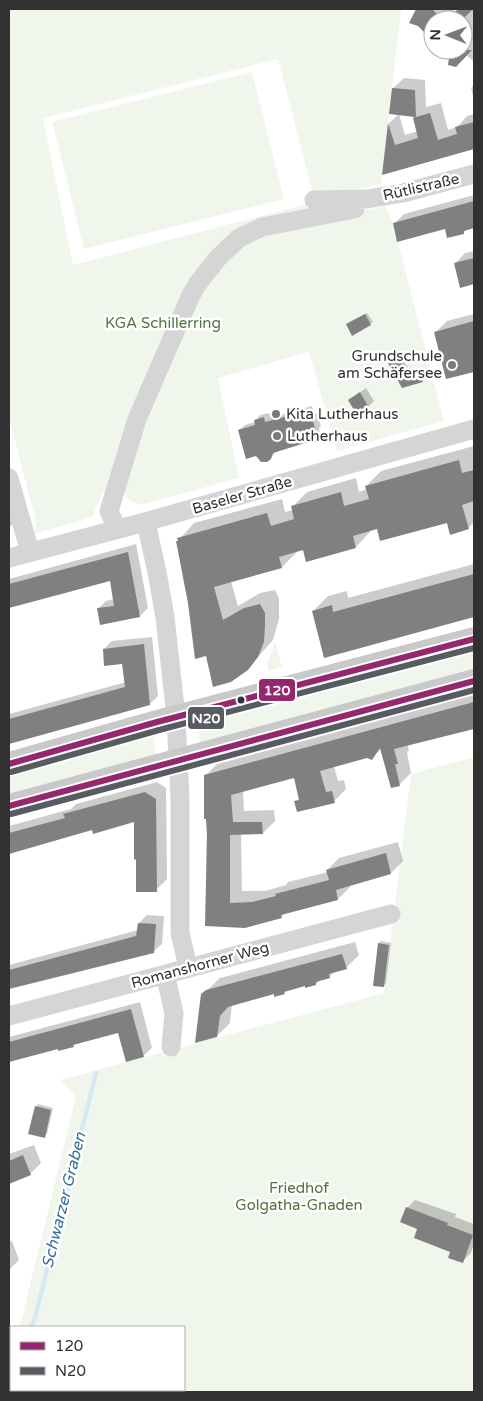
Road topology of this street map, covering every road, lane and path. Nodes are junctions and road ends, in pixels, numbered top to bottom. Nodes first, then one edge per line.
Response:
1 (474, 174) edge
2 (314, 200) dead end
3 (361, 204) junction
4 (474, 429) edge
5 (9, 478) edge
6 (146, 522) junction
7 (117, 530) junction
8 (30, 552) junction
9 (9, 558) edge
10 (474, 638) edge
11 (474, 681) edge
12 (176, 717) junction
13 (179, 761) junction
14 (9, 764) edge
15 (9, 806) edge
16 (391, 914) dead end
17 (188, 968) junction
18 (165, 974) junction
19 (9, 1016) edge
20 (171, 1047) dead end

1 - 3 street, Rütlistraße
2 - 3 street
3 - 7 street
4 - 6 street, Baseler Straße
5 - 8 street
6 - 7 street, Baseler Straße
6 - 12 street
7 - 8 street, Baseler Straße
8 - 9 street, Baseler Straße
10 - 12 main road
11 - 13 main road
12 - 13 street
12 - 14 main road
13 - 15 main road
13 - 17 street
16 - 17 street, Romanshorner Weg
17 - 18 street, Romanshorner Weg
18 - 19 street, Romanshorner Weg
18 - 20 street

